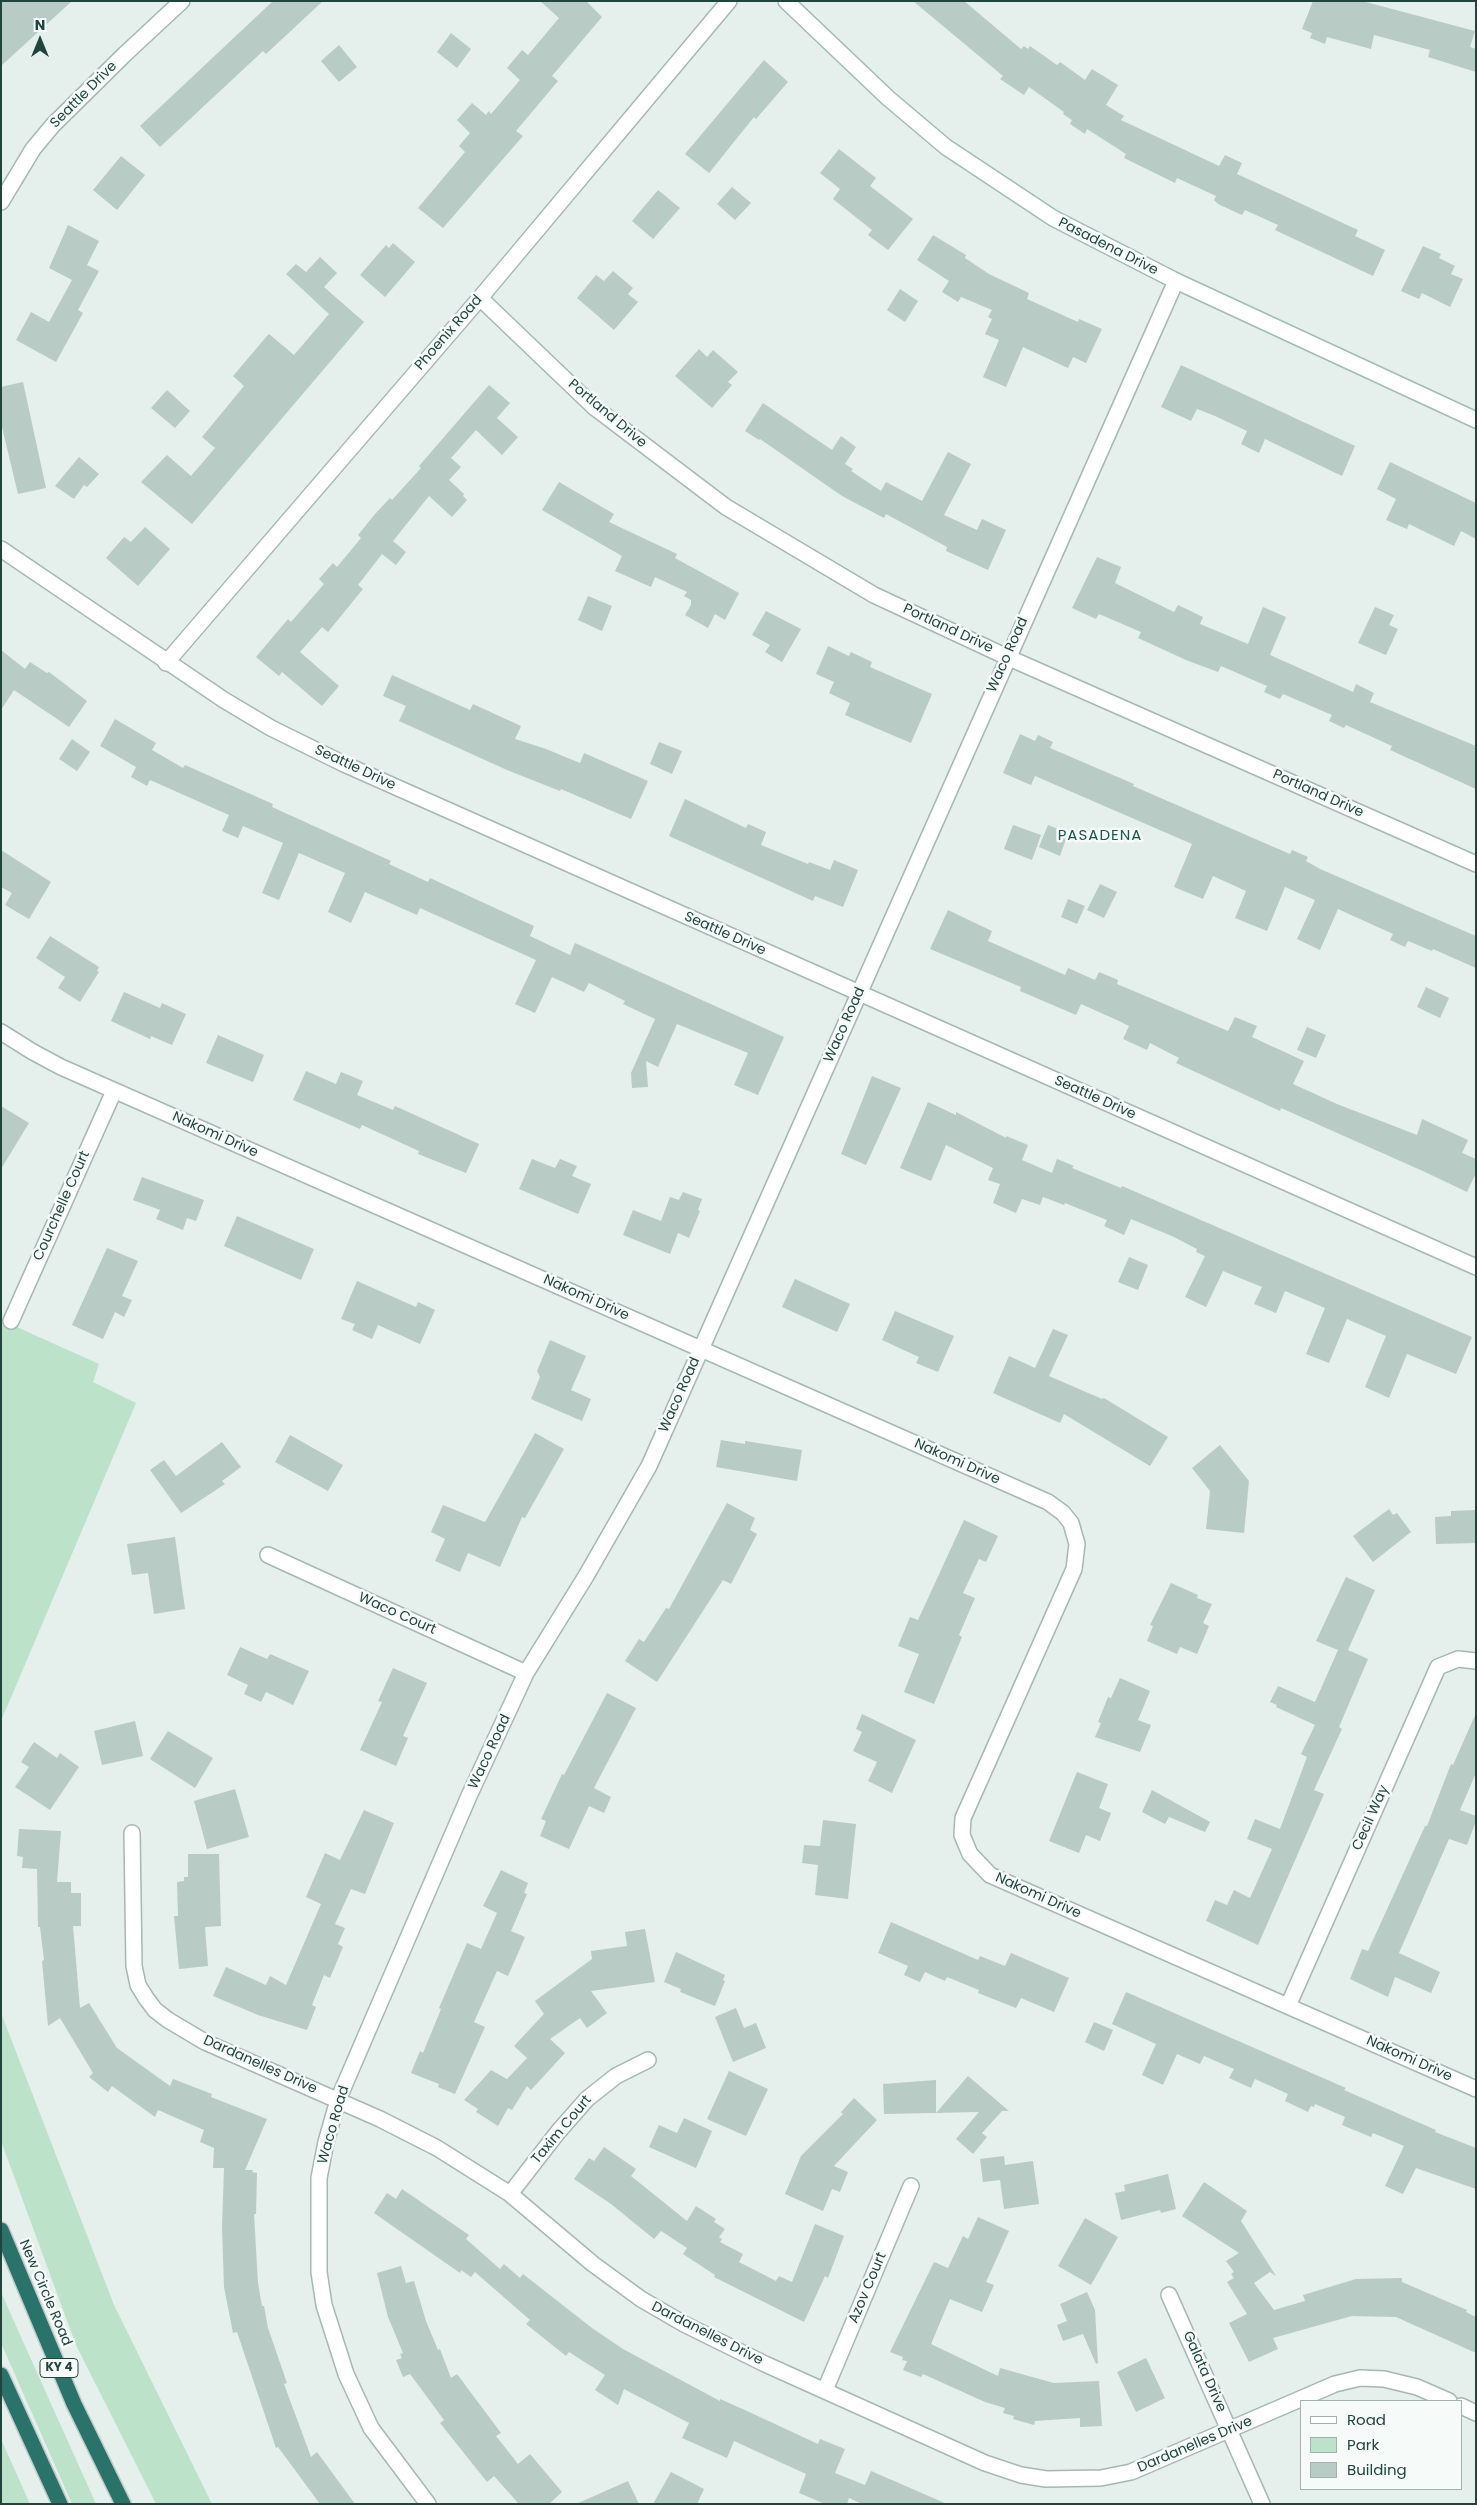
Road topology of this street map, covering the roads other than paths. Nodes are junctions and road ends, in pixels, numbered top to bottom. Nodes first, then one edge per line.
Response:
1 (182, 1) edge
2 (729, 1) edge
3 (786, 1) edge
4 (1, 202) edge
5 (1176, 281) junction
6 (480, 298) junction
7 (1476, 420) edge
8 (1, 549) edge
9 (1007, 657) junction
10 (166, 663) junction
11 (1476, 864) edge
12 (859, 994) junction
13 (1, 1032) edge
14 (114, 1091) junction
15 (1476, 1267) edge
16 (11, 1321) dead end
17 (701, 1348) junction
18 (268, 1555) dead end
19 (1476, 1661) edge
20 (526, 1673) junction
21 (132, 1833) dead end
22 (1288, 2006) junction
23 (648, 2060) dead end
24 (1476, 2089) edge
25 (338, 2100) junction
26 (911, 2186) dead end
27 (510, 2194) junction
28 (1, 2230) edge
29 (1169, 2295) dead end
30 (1, 2375) edge
31 (826, 2390) junction
32 (1447, 2400) edge
33 (1462, 2406) edge
34 (1476, 2413) edge
35 (1230, 2431) junction
36 (60, 2504) edge
37 (123, 2504) edge
38 (428, 2504) edge
39 (1262, 2504) edge

1 - 4 street, Seattle Drive
2 - 6 street, Phoenix Road
3 - 5 street, Pasadena Drive
5 - 7 street, Pasadena Drive
5 - 9 street, Waco Road
6 - 9 street, Portland Drive
6 - 10 street, Phoenix Road
8 - 10 street, Seattle Drive
9 - 11 street, Portland Drive
9 - 12 street, Waco Road
10 - 12 street, Seattle Drive
12 - 15 street, Seattle Drive
12 - 17 street, Waco Road
13 - 14 street, Nakomi Drive
14 - 16 street, Courchelle Court
14 - 17 street, Nakomi Drive
17 - 20 street, Waco Road
17 - 22 street, Nakomi Drive
18 - 20 street, Waco Court
19 - 22 street, Cecil Way
20 - 25 street, Waco Road
21 - 25 street, Dardanelles Drive
22 - 24 street, Nakomi Drive
23 - 27 street, Taxim Court
25 - 27 street, Dardanelles Drive
25 - 38 street, Waco Road
26 - 31 street, Azov Court
27 - 31 street, Dardanelles Drive
28 - 37 highway, New Circle Road / KY 4
29 - 35 street, Galata Drive
30 - 36 highway
31 - 35 street, Dardanelles Drive
32 - 35 street, Dardanelles Drive
33 - 34 street
35 - 39 street, Galata Drive

